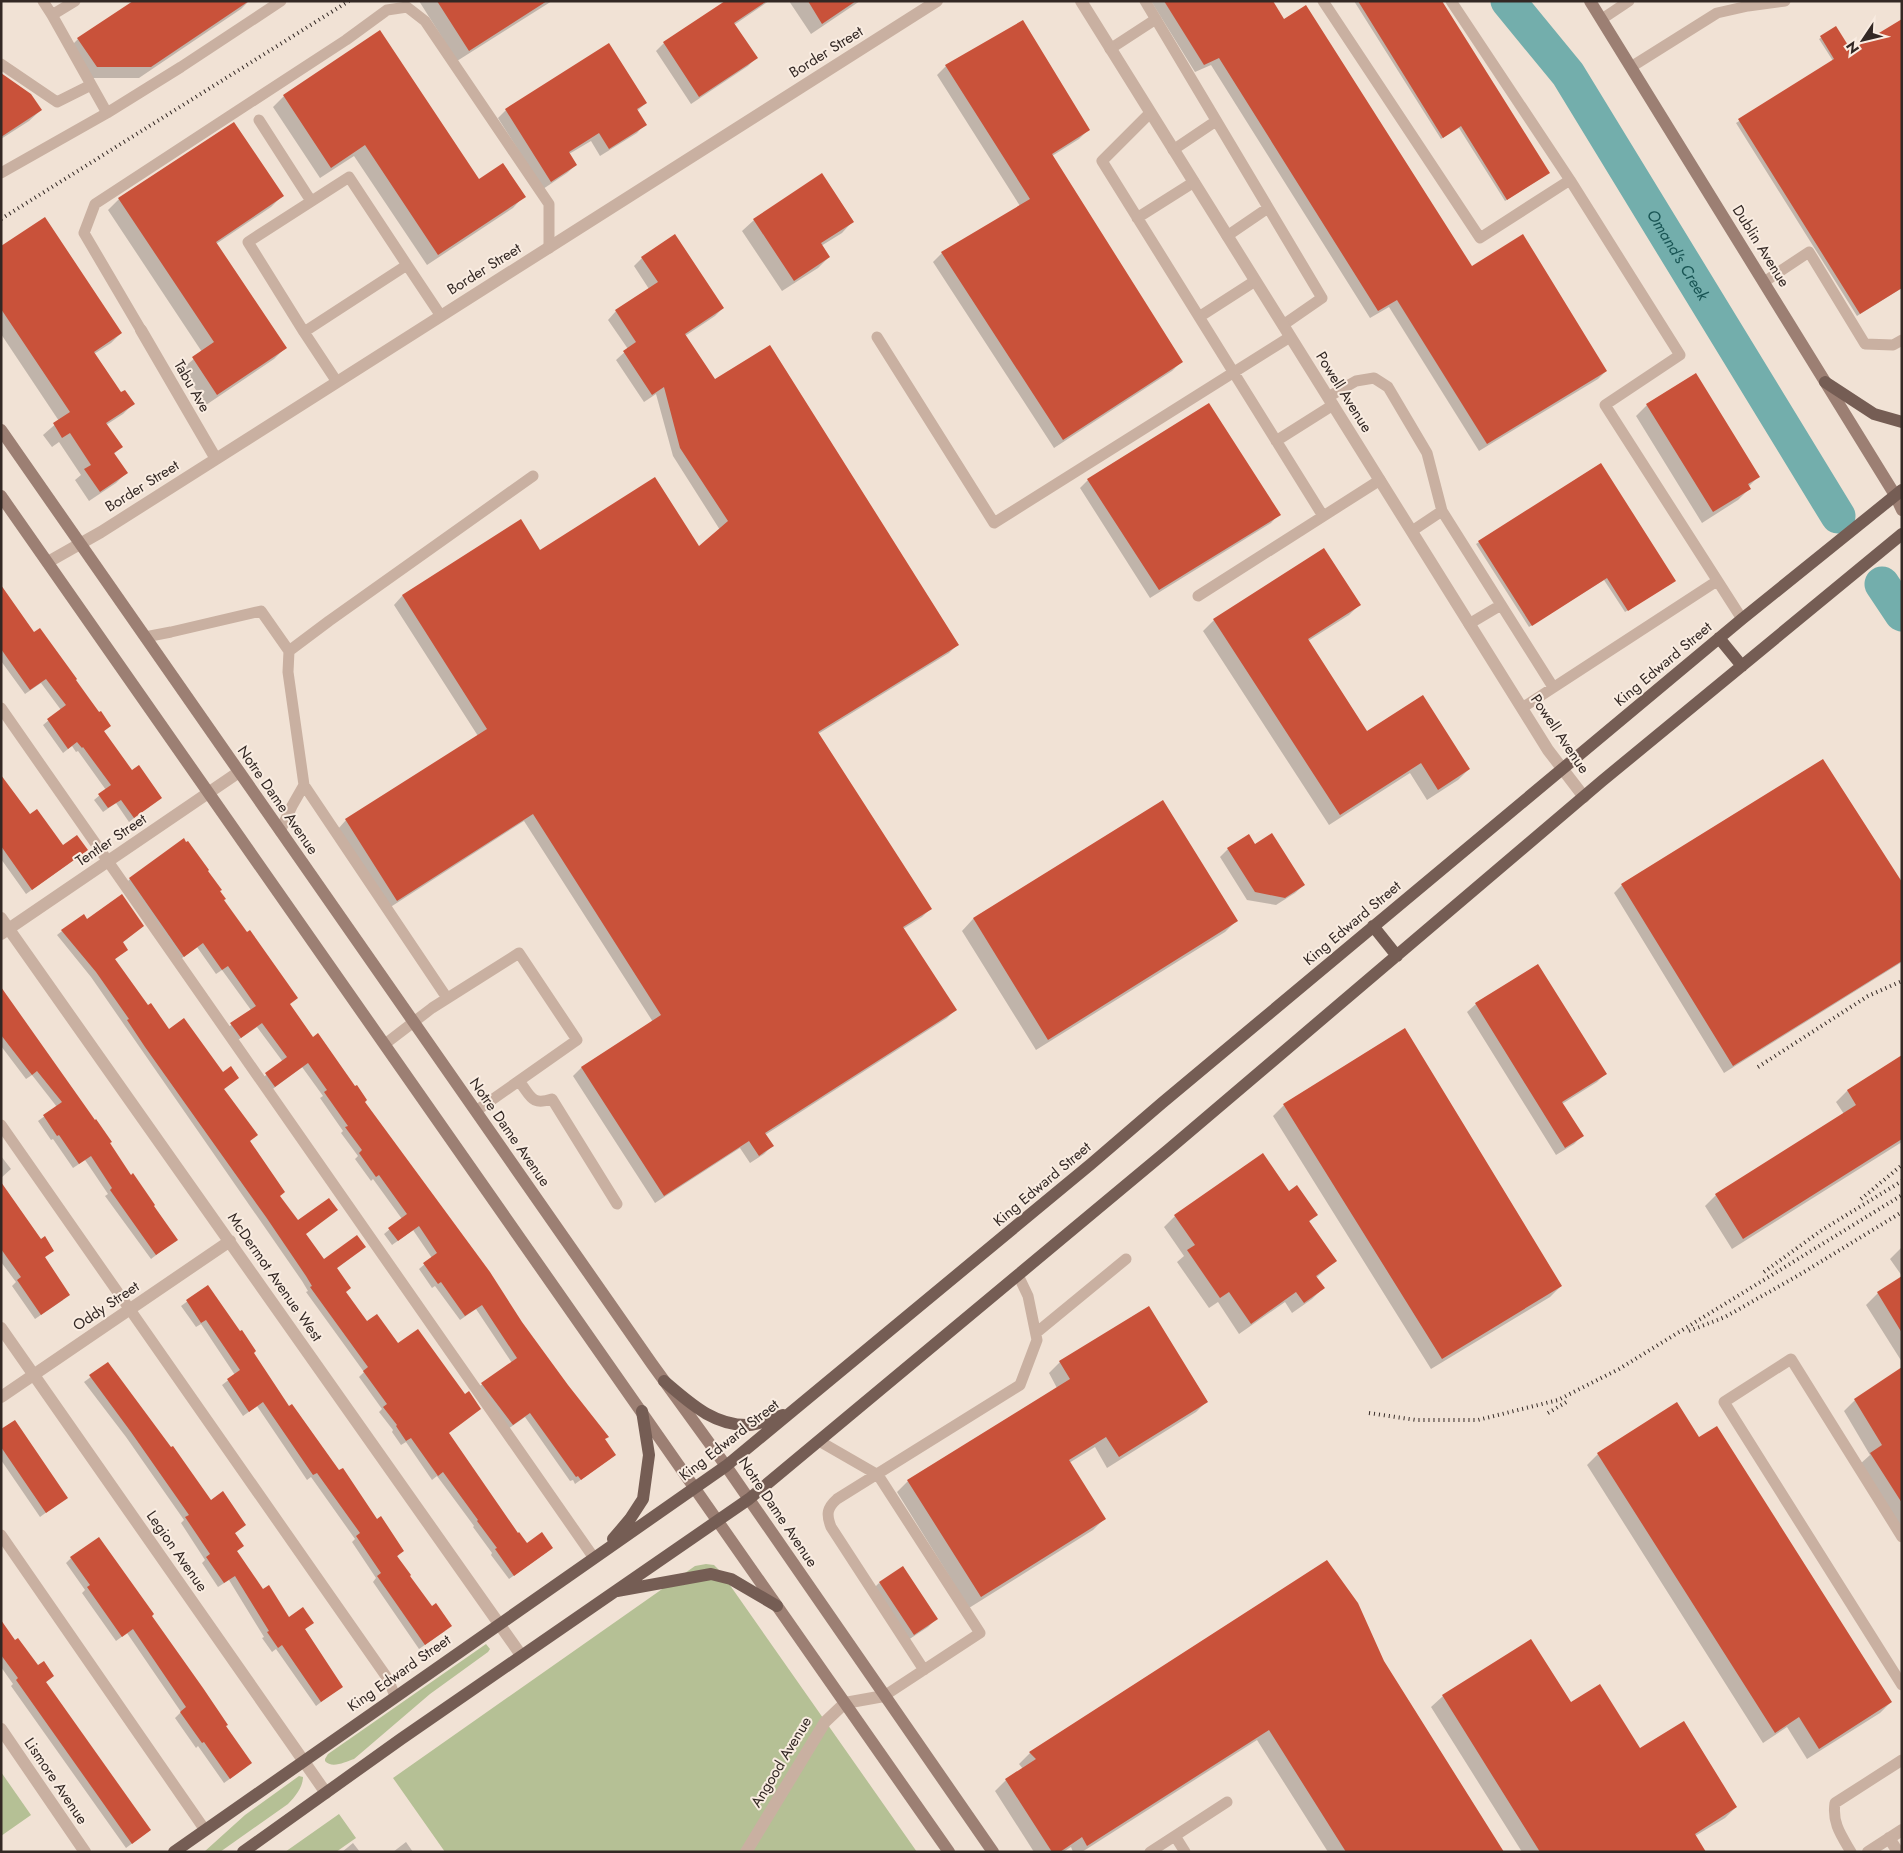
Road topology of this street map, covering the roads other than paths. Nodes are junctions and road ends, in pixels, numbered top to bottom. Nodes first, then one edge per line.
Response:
1 (43, 1) edge
2 (75, 1) edge
3 (281, 1) edge
4 (937, 1) edge
5 (1081, 1) edge
6 (1145, 1) edge
7 (1323, 1) edge
8 (1451, 1) edge
9 (1590, 1) edge
10 (1629, 1) edge
11 (1785, 1) edge
12 (52, 15) junction
13 (1156, 19) junction
14 (1602, 19) junction
15 (1110, 49) junction
16 (1, 64) edge
17 (1631, 66) junction
18 (91, 85) junction
19 (1150, 112) junction
20 (107, 113) junction
21 (260, 120) dead end
22 (1216, 121) junction
23 (1173, 150) junction
24 (1, 173) edge
25 (1570, 180) junction
26 (1194, 182) junction
27 (311, 201) junction
28 (1268, 208) junction
29 (1137, 218) junction
30 (1227, 236) junction
31 (549, 248) junction
32 (407, 265) junction
33 (1255, 281) junction
34 (1764, 282) junction
35 (441, 316) junction
36 (1199, 317) junction
37 (1283, 325) junction
38 (140, 330) joint
39 (304, 332) junction
40 (1290, 336) junction
41 (877, 337) dead end
42 (1902, 340) edge
43 (1234, 372) junction
44 (337, 382) junction
45 (1825, 382) junction
46 (1330, 401) junction
47 (1902, 422) edge
48 (1, 430) edge
49 (1276, 441) junction
50 (216, 459) junction
51 (532, 476) dead end
52 (1380, 480) junction
53 (1899, 493) edge
54 (1, 496) edge
55 (1902, 510) edge
56 (1442, 511) junction
57 (1323, 516) junction
58 (1412, 531) junction
59 (1902, 534) edge
60 (81, 544) junction
61 (48, 562) junction
62 (1717, 581) junction
63 (1198, 596) dead end
64 (1501, 605) junction
65 (1742, 619) junction
66 (1469, 624) junction
67 (145, 637) junction
68 (1719, 638) junction
69 (289, 651) junction
70 (1742, 666) junction
71 (1553, 687) junction
72 (1, 708) edge
73 (1522, 708) junction
74 (1562, 769) junction
75 (239, 772) junction
76 (304, 785) junction
77 (208, 793) junction
78 (1584, 797) junction
79 (280, 831) junction
80 (108, 862) junction
81 (1373, 926) junction
82 (4, 927) edge
83 (1397, 956) junction
84 (448, 998) junction
85 (414, 1023) junction
86 (385, 1044) junction
87 (519, 1080) junction
88 (476, 1111) junction
89 (1, 1125) edge
90 (617, 1204) dead end
91 (230, 1241) junction
92 (1126, 1259) dead end
93 (1018, 1275) junction
94 (131, 1309) junction
95 (1, 1328) edge
96 (1036, 1333) junction
97 (33, 1375) junction
98 (664, 1381) junction
99 (1, 1397) edge
100 (642, 1410) junction
101 (788, 1414) junction
102 (818, 1441) junction
103 (726, 1466) junction
104 (878, 1475) junction
105 (695, 1489) junction
106 (748, 1499) junction
107 (717, 1522) junction
108 (1, 1534) edge
109 (1902, 1537) edge
110 (598, 1554) junction
111 (612, 1592) junction
112 (777, 1606) junction
113 (499, 1624) junction
114 (521, 1655) junction
115 (924, 1670) junction
116 (1902, 1685) edge
117 (395, 1696) junction
118 (884, 1696) junction
119 (845, 1703) junction
120 (1, 1729) edge
121 (303, 1760) junction
122 (1902, 1760) edge
123 (326, 1793) junction
124 (1227, 1802) dead end
125 (205, 1830) junction
126 (1902, 1830) edge
127 (1174, 1836) junction
128 (1889, 1838) junction
129 (85, 1852) edge
130 (174, 1852) edge
131 (243, 1852) edge
132 (746, 1852) edge
133 (949, 1852) edge
134 (993, 1852) edge
135 (1150, 1852) edge
136 (1185, 1852) edge
137 (1851, 1852) edge
138 (1868, 1852) edge
139 (1898, 1852) edge

1 - 12 lane
2 - 12 lane
3 - 20 lane
4 - 31 street, Border Street
5 - 15 street, Powell Avenue
6 - 13 lane
7 - 25 lane
8 - 25 lane
9 - 14 main road, Dublin Avenue
10 - 14 lane
11 - 17 lane
12 - 18 lane
13 - 15 lane
13 - 22 lane
14 - 17 main road, Dublin Avenue
15 - 19 street, Powell Avenue
16 - 18 lane
17 - 34 main road, Dublin Avenue
18 - 20 lane
19 - 23 street, Powell Avenue
19 - 29 lane
20 - 24 lane
21 - 27 lane
22 - 23 lane
22 - 28 lane
23 - 26 street, Powell Avenue
25 - 62 lane
26 - 29 lane
26 - 30 street, Powell Avenue
27 - 32 lane
27 - 39 lane
28 - 30 lane
28 - 37 lane
29 - 36 lane
30 - 33 street, Powell Avenue
31 - 35 street, Border Street
31 - 38 lane
32 - 35 lane
32 - 39 lane
33 - 36 lane
33 - 37 street, Powell Avenue
34 - 42 lane
34 - 45 main road, Dublin Avenue
35 - 44 street, Border Street
36 - 43 lane
37 - 40 street, Powell Avenue
38 - 50 street, Tabu Ave
39 - 44 lane
40 - 43 lane
40 - 46 street, Powell Avenue
41 - 43 lane
43 - 49 lane
44 - 50 street, Border Street
45 - 47 main road
45 - 53 main road, Dublin Avenue
46 - 49 lane
46 - 52 street, Powell Avenue
46 - 56 lane
48 - 60 main road, Notre Dame Avenue
49 - 57 lane
50 - 60 street, Border Street
51 - 69 lane
52 - 57 lane
52 - 58 street, Powell Avenue
53 - 55 main road, Dublin Avenue
53 - 65 main road, King Edward Street
54 - 61 main road
56 - 58 lane
56 - 64 lane
57 - 63 lane
58 - 66 street, Powell Avenue
59 - 70 main road
60 - 61 street, Border Street
60 - 67 main road, Notre Dame Avenue
61 - 77 main road
62 - 65 lane
62 - 71 lane
64 - 66 lane
64 - 71 lane
65 - 68 main road, King Edward Street
66 - 73 street, Powell Avenue
67 - 69 lane
67 - 75 main road, Notre Dame Avenue
68 - 70 main road
68 - 74 main road, King Edward Street
69 - 76 lane
70 - 78 main road
71 - 73 lane
72 - 80 lane
73 - 74 street, Powell Avenue
74 - 78 street, Powell Avenue
74 - 81 main road, King Edward Street
75 - 77 street, Tentler Street
75 - 79 main road, Notre Dame Avenue
76 - 79 lane
76 - 84 lane
77 - 80 street, Tentler Street
77 - 86 main road
78 - 83 main road
79 - 85 main road, Notre Dame Avenue
80 - 82 street, Tentler Street
80 - 110 lane
81 - 83 main road
81 - 101 main road, King Edward Street
82 - 91 street, McDermot Avenue West
83 - 93 main road
84 - 85 lane
84 - 87 lane
85 - 86 lane
85 - 88 main road, Notre Dame Avenue
86 - 100 main road
87 - 88 lane
87 - 90 lane
88 - 98 main road, Notre Dame Avenue
89 - 94 lane
91 - 94 street, Oddy Street
91 - 113 street, McDermot Avenue West
92 - 96 lane
93 - 96 lane
93 - 102 main road
94 - 97 street, Oddy Street
94 - 117 lane
95 - 97 street, Legion Avenue
96 - 104 lane
97 - 99 street, Oddy Street
97 - 121 street, Legion Avenue
98 - 101 main road
98 - 103 main road, Notre Dame Avenue
100 - 105 main road
100 - 110 main road
101 - 103 main road, King Edward Street
102 - 104 lane
102 - 106 main road
103 - 105 main road, King Edward Street
103 - 106 main road, Notre Dame Avenue
104 - 115 lane
104 - 115 lane
105 - 107 main road
105 - 110 main road, King Edward Street
106 - 107 main road
106 - 118 main road, Notre Dame Avenue
107 - 111 main road
107 - 112 main road
108 - 125 lane
109 - 116 lane
110 - 113 main road, King Edward Street
111 - 112 main road
111 - 114 main road
112 - 119 main road
113 - 114 street, McDermot Avenue West
113 - 117 main road, King Edward Street
114 - 123 main road
115 - 118 lane
117 - 121 main road, King Edward Street
118 - 119 street
118 - 134 main road, Notre Dame Avenue
119 - 132 street, Angood Avenue
119 - 133 main road
120 - 129 street, Lismore Avenue
121 - 123 street, Legion Avenue
121 - 125 main road, King Edward Street
122 - 137 lane
123 - 131 main road
124 - 127 lane
125 - 130 main road, King Edward Street
126 - 128 street
127 - 135 lane
127 - 136 lane
128 - 138 street
128 - 139 street

